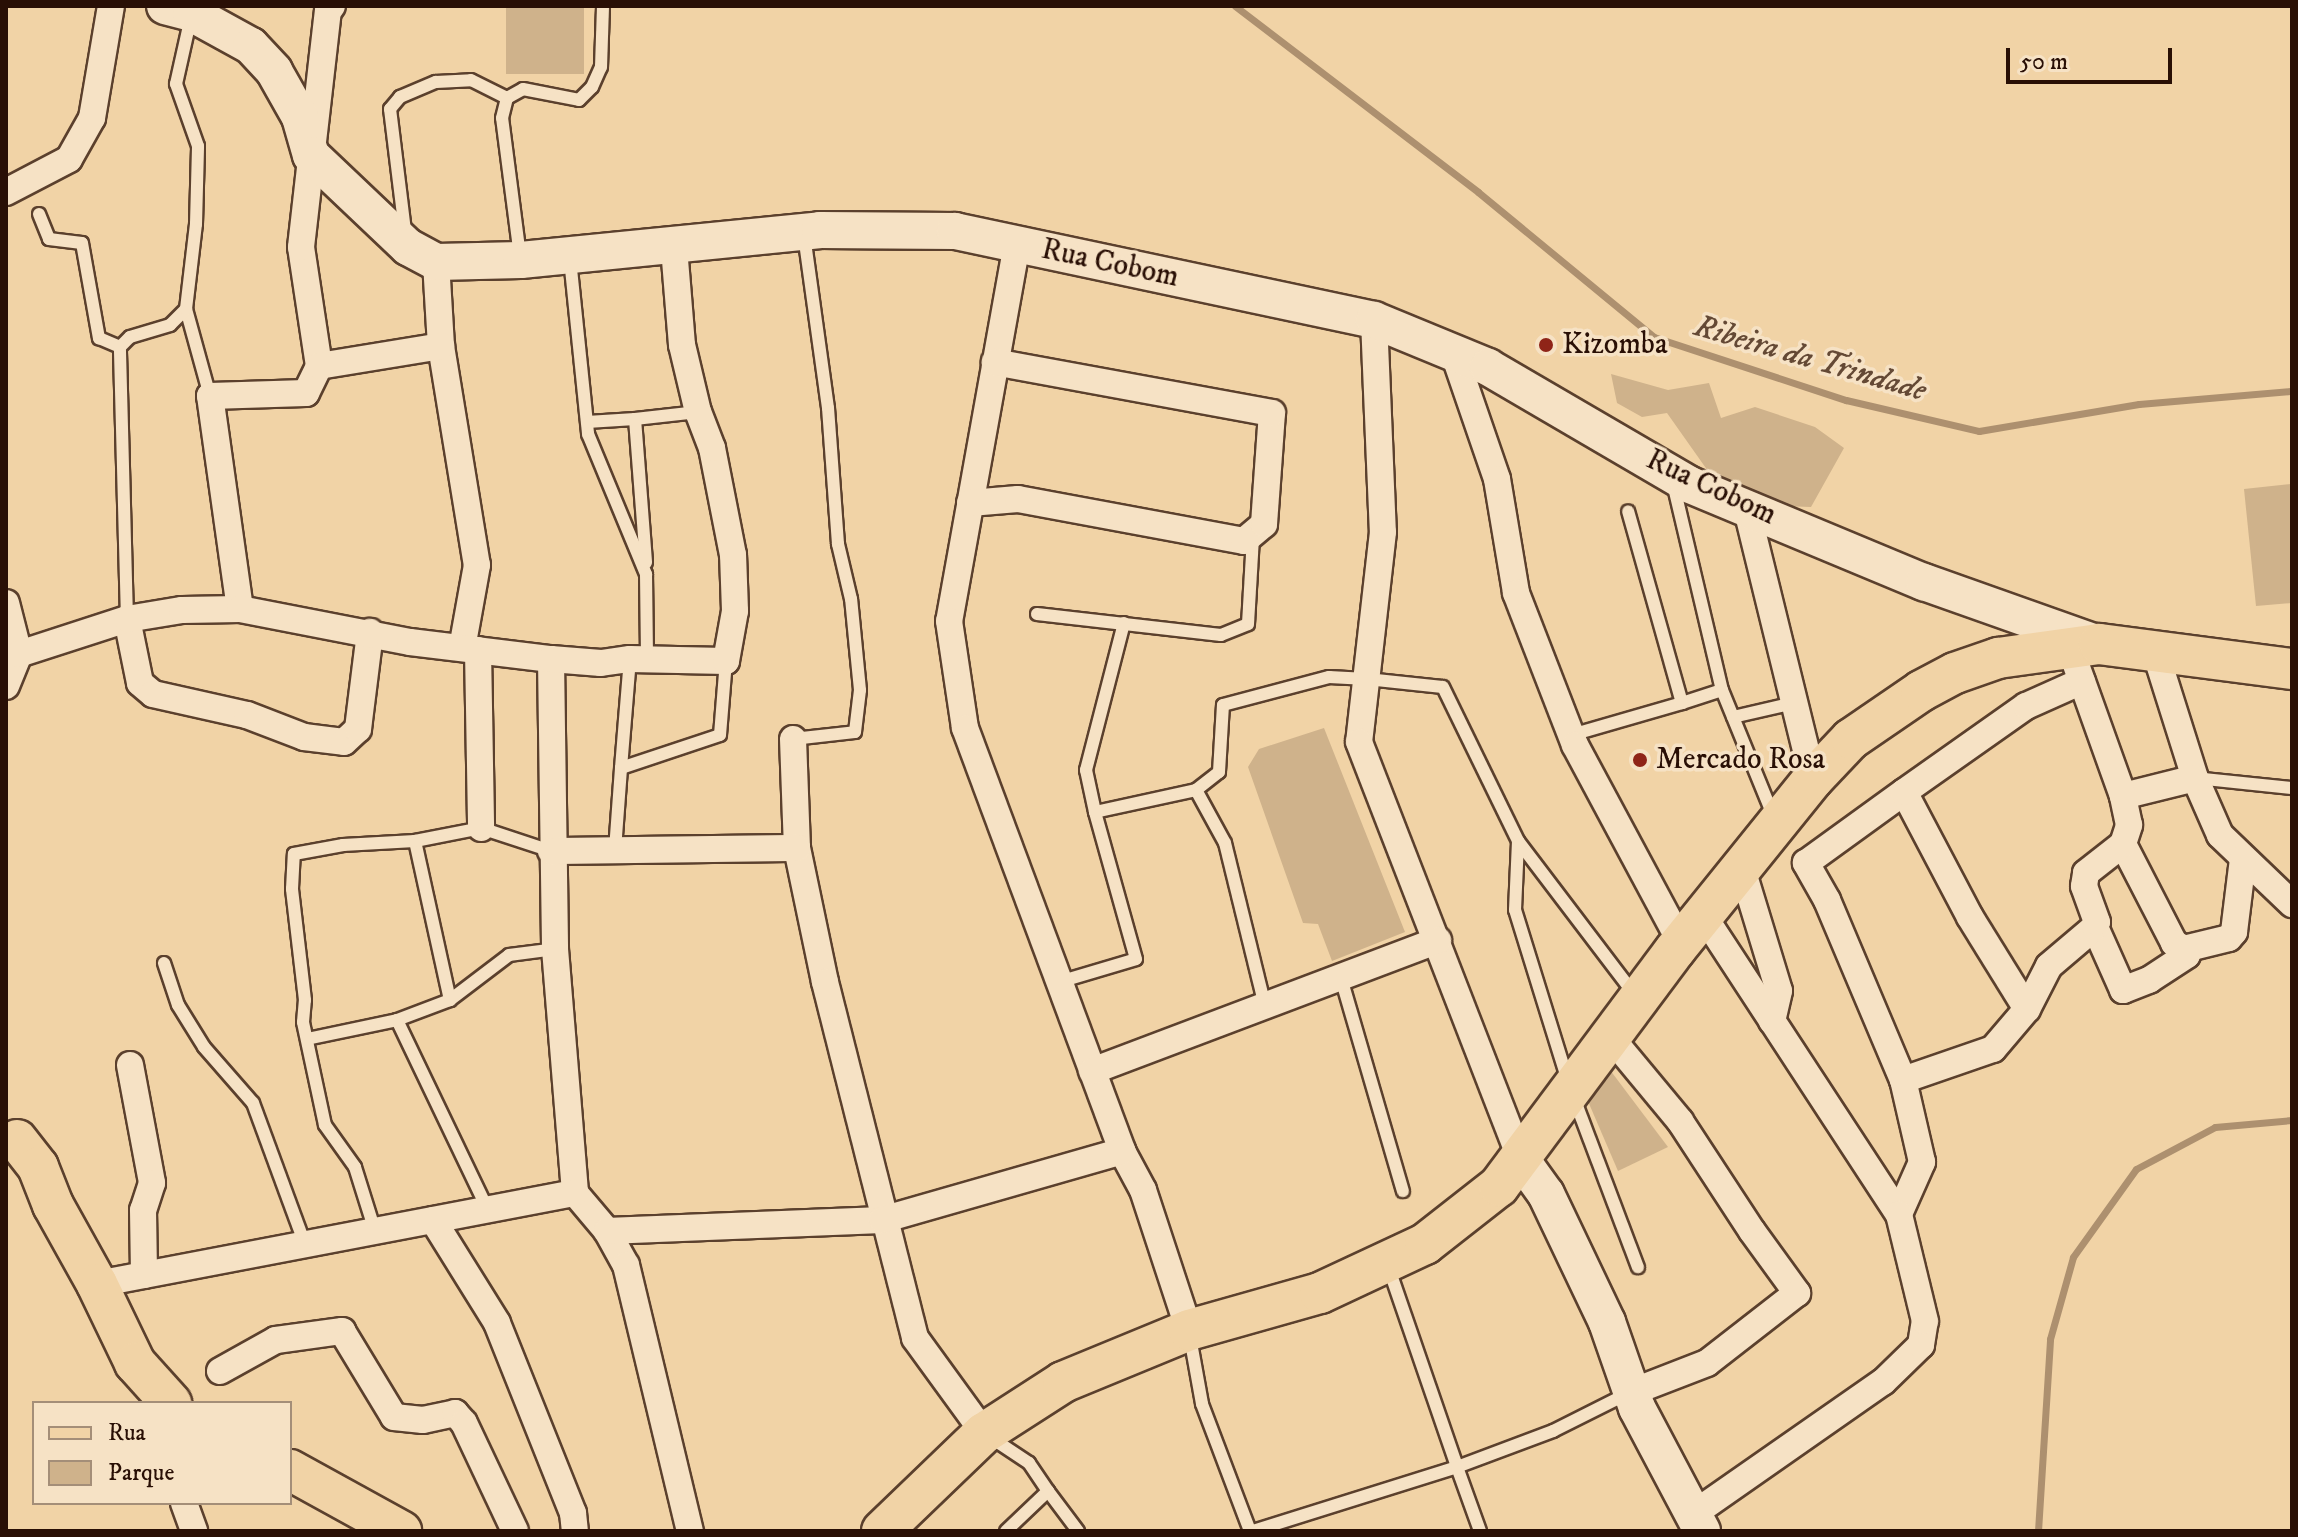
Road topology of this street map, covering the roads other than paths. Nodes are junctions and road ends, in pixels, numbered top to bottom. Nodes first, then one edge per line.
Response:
1 (111, 6) edge
2 (603, 6) edge
3 (329, 8) edge
4 (178, 9) edge
5 (507, 98) junction
6 (311, 155) junction
7 (6, 192) edge
8 (39, 214) dead end
9 (803, 232) junction
10 (1017, 244) junction
11 (674, 247) junction
12 (422, 255) junction
13 (569, 256) junction
14 (521, 260) junction
15 (186, 309) junction
16 (1374, 320) junction
17 (441, 346) junction
18 (120, 347) junction
19 (1453, 351) junction
20 (995, 362) junction
21 (319, 366) junction
22 (210, 396) junction
23 (698, 412) junction
24 (635, 419) junction
25 (587, 422) junction
26 (1671, 475) junction
27 (970, 503) junction
28 (1746, 506) junction
29 (1628, 511) dead end
30 (1253, 533) junction
31 (646, 574) junction
32 (6, 603) edge
33 (240, 609) junction
34 (1037, 614) dead end
35 (127, 619) junction
36 (1124, 623) junction
37 (370, 632) junction
38 (470, 649) junction
39 (2155, 651) junction
40 (19, 654) junction
41 (2084, 658) junction
42 (551, 659) junction
43 (638, 659) junction
44 (726, 661) junction
45 (2292, 669) edge
46 (1367, 679) junction
47 (6, 686) edge
48 (1722, 690) junction
49 (1682, 703) junction
50 (1794, 703) junction
51 (1733, 717) junction
52 (1571, 735) junction
53 (793, 739) joint
54 (621, 768) junction
55 (2195, 778) junction
56 (1813, 779) junction
57 (2292, 788) edge
58 (1196, 790) junction
59 (1904, 792) junction
60 (2123, 796) junction
61 (1095, 812) junction
62 (1777, 825) junction
63 (481, 828) junction
64 (415, 841) junction
65 (1518, 841) junction
66 (2123, 844) junction
67 (797, 848) junction
68 (615, 850) junction
69 (551, 851) junction
70 (2243, 859) junction
71 (1742, 869) junction
72 (2287, 896) edge
73 (2095, 927) junction
74 (1692, 929) junction
75 (1438, 940) junction
76 (555, 949) junction
77 (2184, 949) junction
78 (164, 963) dead end
79 (1341, 978) junction
80 (1059, 982) junction
81 (450, 1000) junction
82 (1639, 1000) junction
83 (1265, 1007) junction
84 (2027, 1009) junction
85 (397, 1020) junction
86 (1772, 1021) junction
87 (307, 1039) junction
88 (1612, 1039) junction
89 (130, 1065) dead end
90 (1092, 1071) junction
91 (1903, 1080) junction
92 (1571, 1092) junction
93 (9, 1149) edge
94 (1122, 1151) junction
95 (1520, 1158) junction
96 (1403, 1191) dead end
97 (575, 1193) junction
98 (488, 1210) junction
99 (1899, 1214) junction
100 (433, 1220) junction
101 (882, 1220) junction
102 (375, 1231) junction
103 (607, 1231) junction
104 (305, 1244) junction
105 (1386, 1262) junction
106 (1638, 1267) dead end
107 (144, 1275) junction
108 (97, 1284) junction
109 (1189, 1330) junction
110 (135, 1363) junction
111 (220, 1371) dead end
112 (1632, 1392) junction
113 (148, 1401) edge
114 (169, 1401) edge
115 (984, 1433) junction
116 (1457, 1467) junction
117 (292, 1471) edge
118 (1048, 1491) junction
119 (185, 1505) edge
120 (1697, 1523) edge
121 (194, 1531) edge
122 (401, 1531) edge
123 (515, 1531) edge
124 (575, 1531) edge
125 (690, 1531) edge
126 (882, 1531) edge
127 (1006, 1531) edge
128 (1078, 1531) edge
129 (1252, 1531) edge
130 (1480, 1531) edge

1 - 7 street
2 - 5 lane
3 - 6 street
4 - 6 street
4 - 15 lane
5 - 12 lane
5 - 14 lane
6 - 12 street
6 - 21 street
8 - 18 lane
9 - 10 street, Rua Cobom
9 - 11 street, Rua Cobom
9 - 53 lane
10 - 16 street, Rua Cobom
10 - 20 street
11 - 13 street, Rua Cobom
11 - 23 street
12 - 14 street, Rua Cobom
12 - 17 street
13 - 14 street, Rua Cobom
13 - 25 lane
15 - 18 lane
15 - 22 lane
16 - 19 street, Rua Cobom
16 - 46 street
17 - 21 street
17 - 38 street
18 - 35 lane
19 - 26 street, Rua Cobom
19 - 52 street
20 - 27 street
20 - 30 street
21 - 22 street
22 - 33 street
23 - 24 lane
23 - 44 street
24 - 25 lane
24 - 31 lane
25 - 31 lane
26 - 28 street, Rua Cobom
26 - 48 lane
27 - 30 street
27 - 80 street
28 - 41 street, Rua Cobom
28 - 50 street
29 - 49 lane
30 - 36 lane
31 - 43 lane
32 - 40 street
33 - 35 street
33 - 37 street
34 - 36 lane
35 - 37 street
35 - 40 street
36 - 61 lane
37 - 38 street
38 - 42 street
38 - 63 street
39 - 41 main road
39 - 45 main road
39 - 55 street
40 - 47 street
41 - 56 main road
41 - 59 street
41 - 60 street
42 - 43 street
42 - 69 street
43 - 44 street
43 - 54 lane
44 - 54 lane
46 - 58 lane
46 - 65 lane
46 - 75 street
48 - 49 lane
48 - 51 lane
49 - 52 lane
50 - 51 lane
50 - 56 street
51 - 62 lane
52 - 74 street
53 - 67 street
54 - 68 lane
55 - 57 lane
55 - 60 street
55 - 70 street
56 - 62 main road
58 - 61 lane
58 - 83 lane
59 - 84 street
59 - 91 street
60 - 66 street
61 - 80 lane
62 - 71 main road
63 - 64 lane
63 - 69 lane
64 - 81 lane
64 - 87 lane
65 - 82 lane
65 - 92 lane
66 - 73 street
66 - 77 street
67 - 68 street
67 - 101 street
68 - 69 street
69 - 76 street
70 - 72 street
70 - 77 street
71 - 74 main road
71 - 86 street
73 - 77 street
73 - 84 street
74 - 82 main road
74 - 86 street
75 - 79 street
75 - 95 street
76 - 81 lane
76 - 97 street
78 - 104 lane
79 - 83 street
79 - 96 lane
80 - 90 street
81 - 85 lane
82 - 88 main road
83 - 90 street
84 - 91 street
85 - 87 lane
85 - 98 lane
86 - 99 street
87 - 102 lane
88 - 92 main road
88 - 112 street
89 - 107 street
90 - 94 street
91 - 99 street
92 - 95 main road
92 - 106 lane
93 - 108 main road
94 - 101 street
94 - 109 street
95 - 105 main road
95 - 112 street
97 - 98 street
97 - 103 street
98 - 100 street
99 - 120 street
100 - 102 street
100 - 124 street
101 - 103 street
101 - 115 street
102 - 104 street
103 - 125 street
104 - 107 street
105 - 109 main road
105 - 116 lane
107 - 108 street
108 - 110 main road
109 - 115 main road
109 - 129 lane
110 - 113 street
110 - 114 main road
111 - 123 street
112 - 116 lane
112 - 120 street
115 - 118 lane
115 - 126 main road
116 - 129 lane
116 - 130 lane
117 - 122 main road
118 - 127 lane
118 - 128 lane
119 - 121 street

